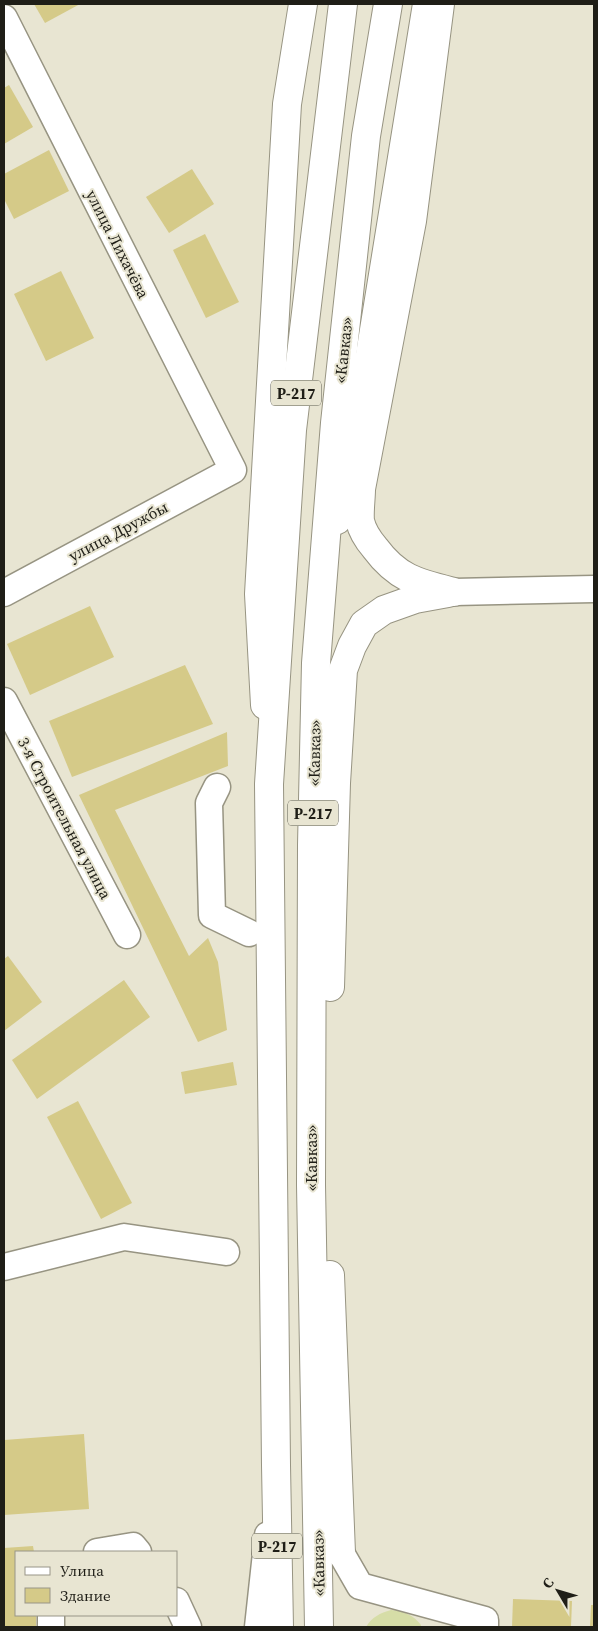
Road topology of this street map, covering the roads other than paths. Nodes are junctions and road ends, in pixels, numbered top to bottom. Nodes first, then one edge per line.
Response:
1 (302, 4) edge
2 (343, 4) edge
3 (388, 4) edge
4 (427, 4) edge
5 (440, 4) edge
6 (4, 18) edge
7 (233, 470) joint
8 (594, 589) edge
9 (454, 592) junction
10 (4, 593) edge
11 (320, 600) junction
12 (4, 701) edge
13 (269, 784) junction
14 (217, 787) dead end
15 (248, 933) dead end
16 (126, 935) dead end
17 (311, 1127) junction
18 (310, 1185) junction
19 (226, 1252) dead end
20 (4, 1266) edge
21 (276, 1465) junction
22 (103, 1551) edge
23 (137, 1551) edge
24 (341, 1554) joint
25 (178, 1605) edge
26 (188, 1627) edge
27 (258, 1627) edge
28 (279, 1627) edge
29 (319, 1627) edge
30 (485, 1627) edge

1 - 13 main road, Р-217
2 - 13 main road, Р-217
3 - 11 main road, «Кавказ» / Р-217
4 - 11 main road, Р-217
5 - 9 main road
6 - 7 street, улица Лихачёва
7 - 10 street, улица Дружбы
8 - 9 street
9 - 17 main road
11 - 17 main road, «Кавказ» / Р-217
12 - 16 street, 3-я Строительная улица
13 - 21 main road, Р-217
14 - 15 street
17 - 18 main road, «Кавказ» / Р-217
18 - 24 main road
18 - 29 main road, «Кавказ» / Р-217
19 - 20 street
21 - 27 street
21 - 28 main road, Р-217
22 - 23 street
24 - 30 street
25 - 26 street

